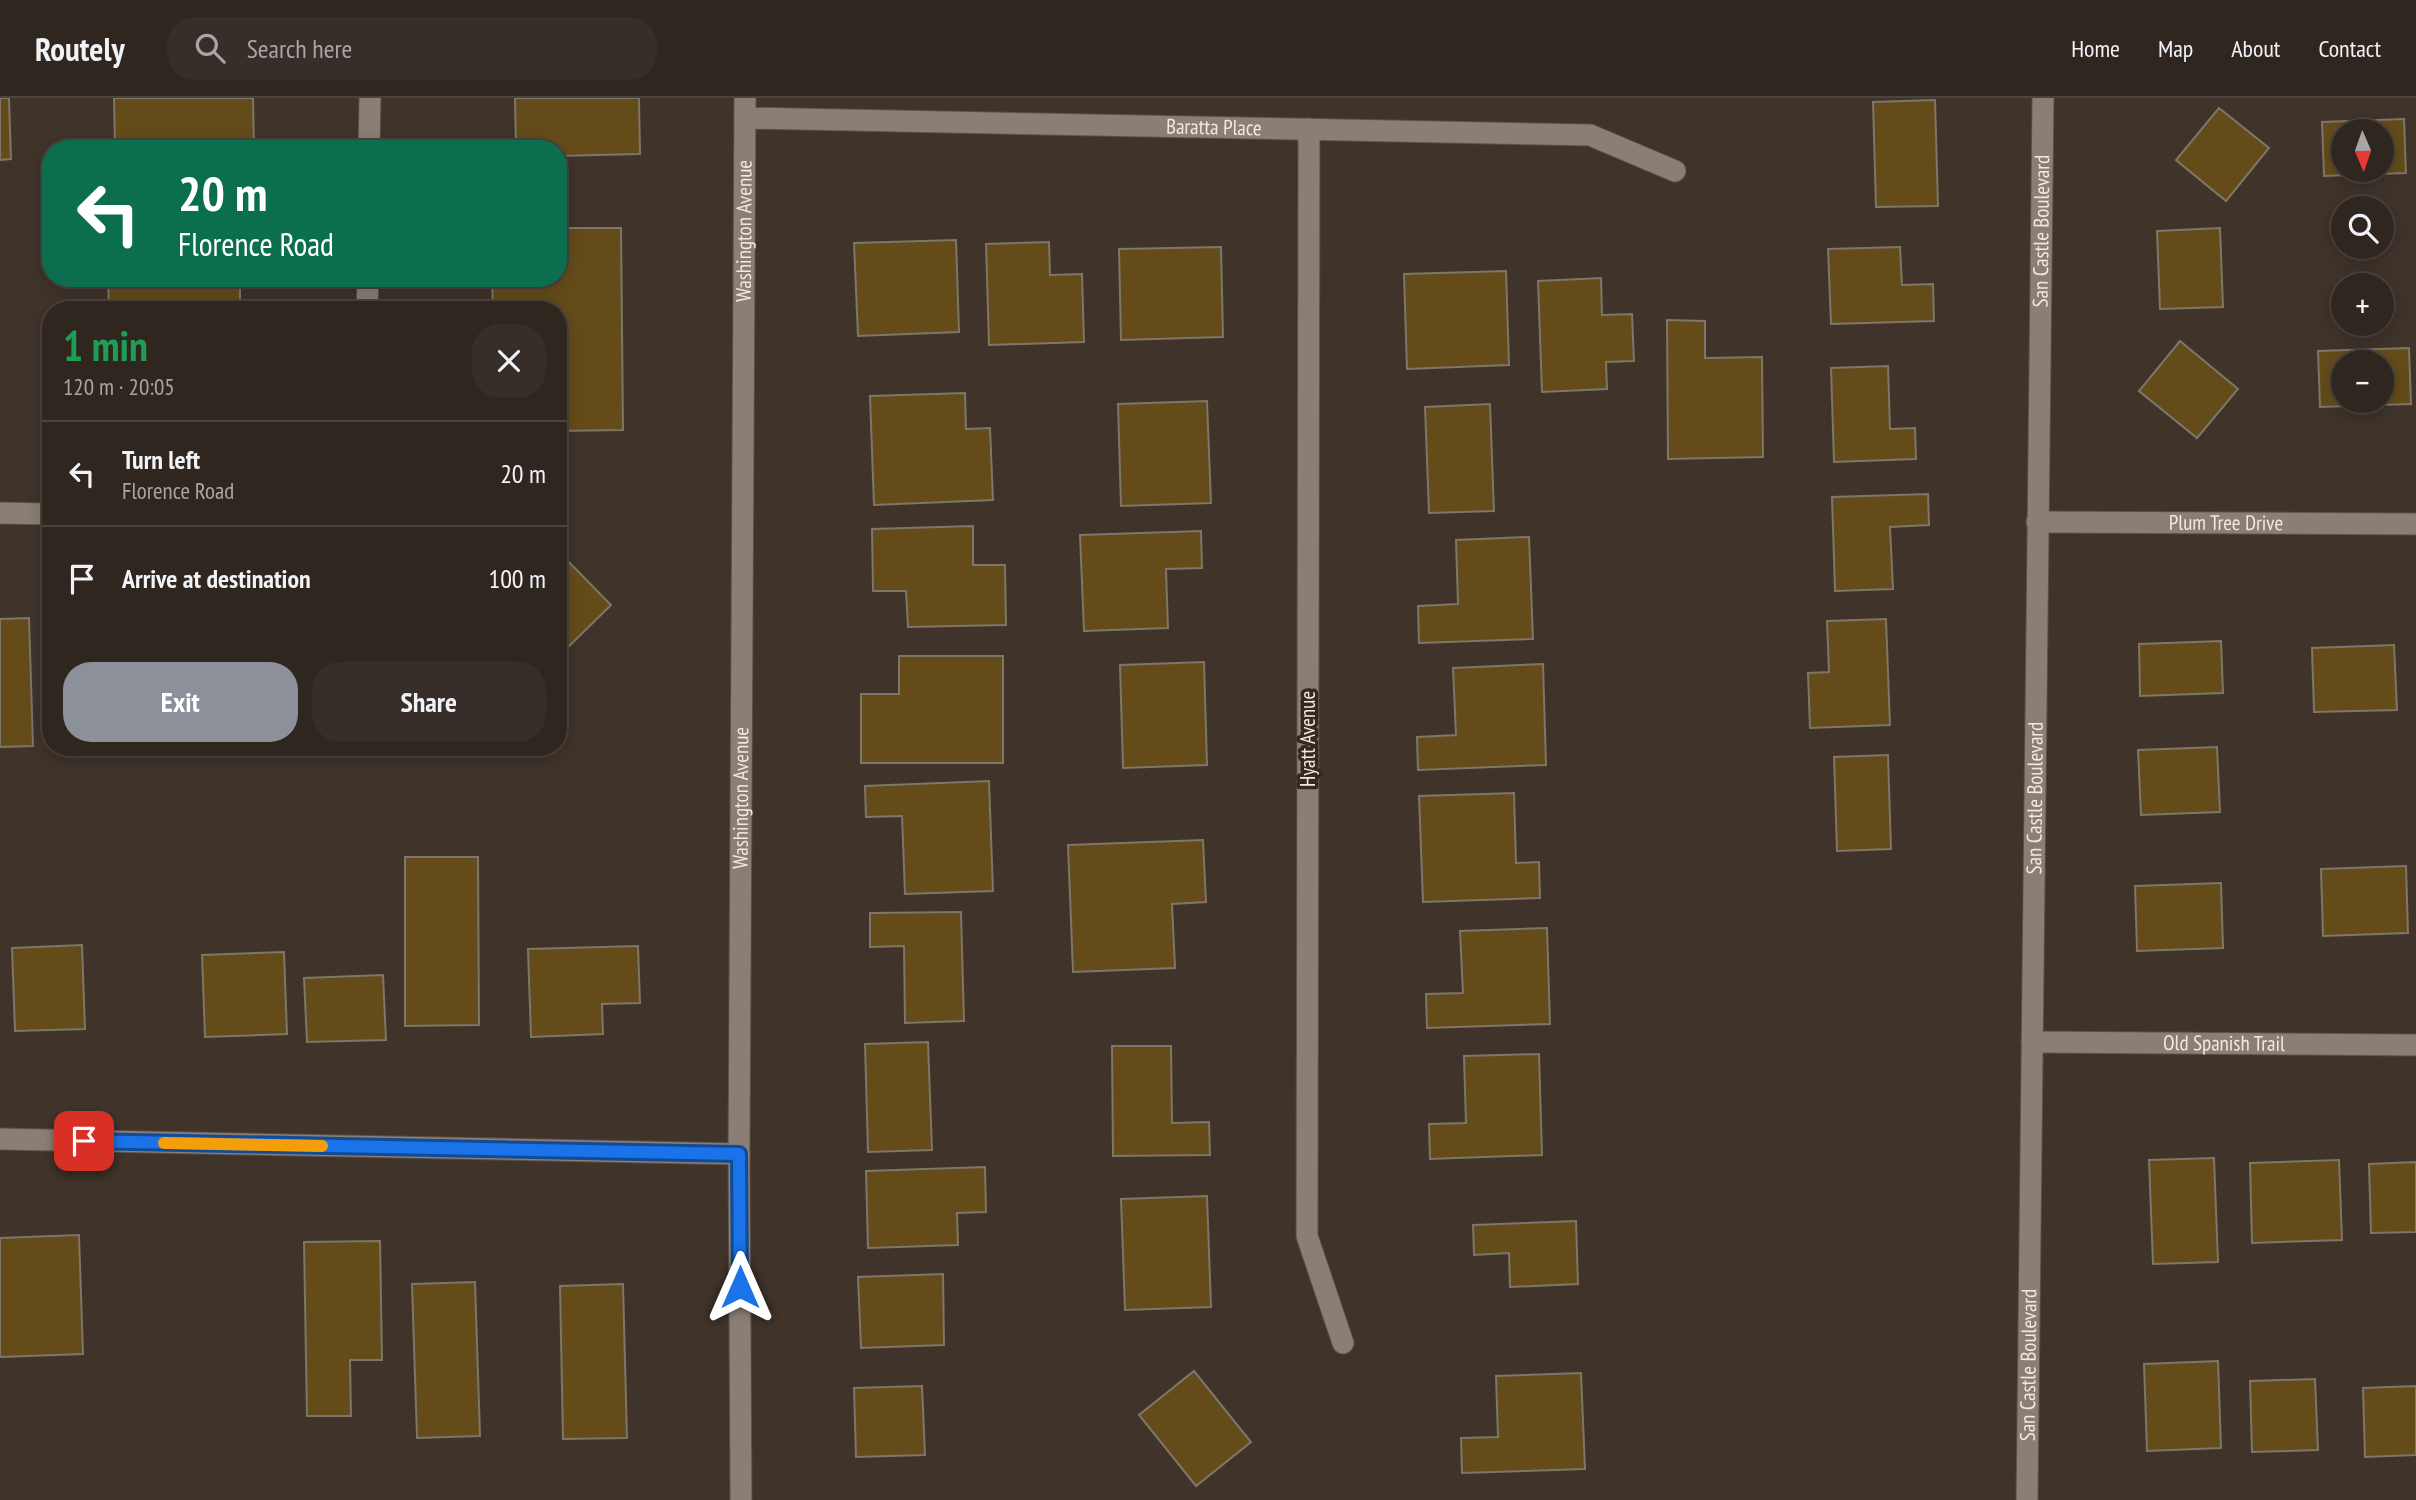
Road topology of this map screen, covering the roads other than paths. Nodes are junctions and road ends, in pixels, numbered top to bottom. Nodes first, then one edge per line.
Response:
1 (370, 98) edge
2 (2043, 98) edge
3 (745, 108) edge
4 (1309, 129) junction
5 (369, 140) edge
6 (1675, 171) dead end
7 (0, 513) edge
8 (42, 514) edge
9 (2038, 522) junction
10 (2416, 524) edge
11 (2032, 1042) junction
12 (2416, 1045) edge
13 (0, 1139) edge
14 (739, 1154) junction
15 (1343, 1343) dead end
16 (741, 1500) edge
17 (2027, 1500) edge

1 - 5 street
2 - 9 street, San Castle Boulevard
3 - 4 street, Baratta Place
3 - 14 street, Washington Avenue
4 - 6 street, Baratta Place
4 - 15 street, Hyatt Avenue
7 - 8 street
9 - 10 street, Plum Tree Drive
9 - 11 street, San Castle Boulevard
11 - 12 street, Old Spanish Trail
11 - 17 street, San Castle Boulevard
13 - 14 street
14 - 16 street, Washington Avenue

